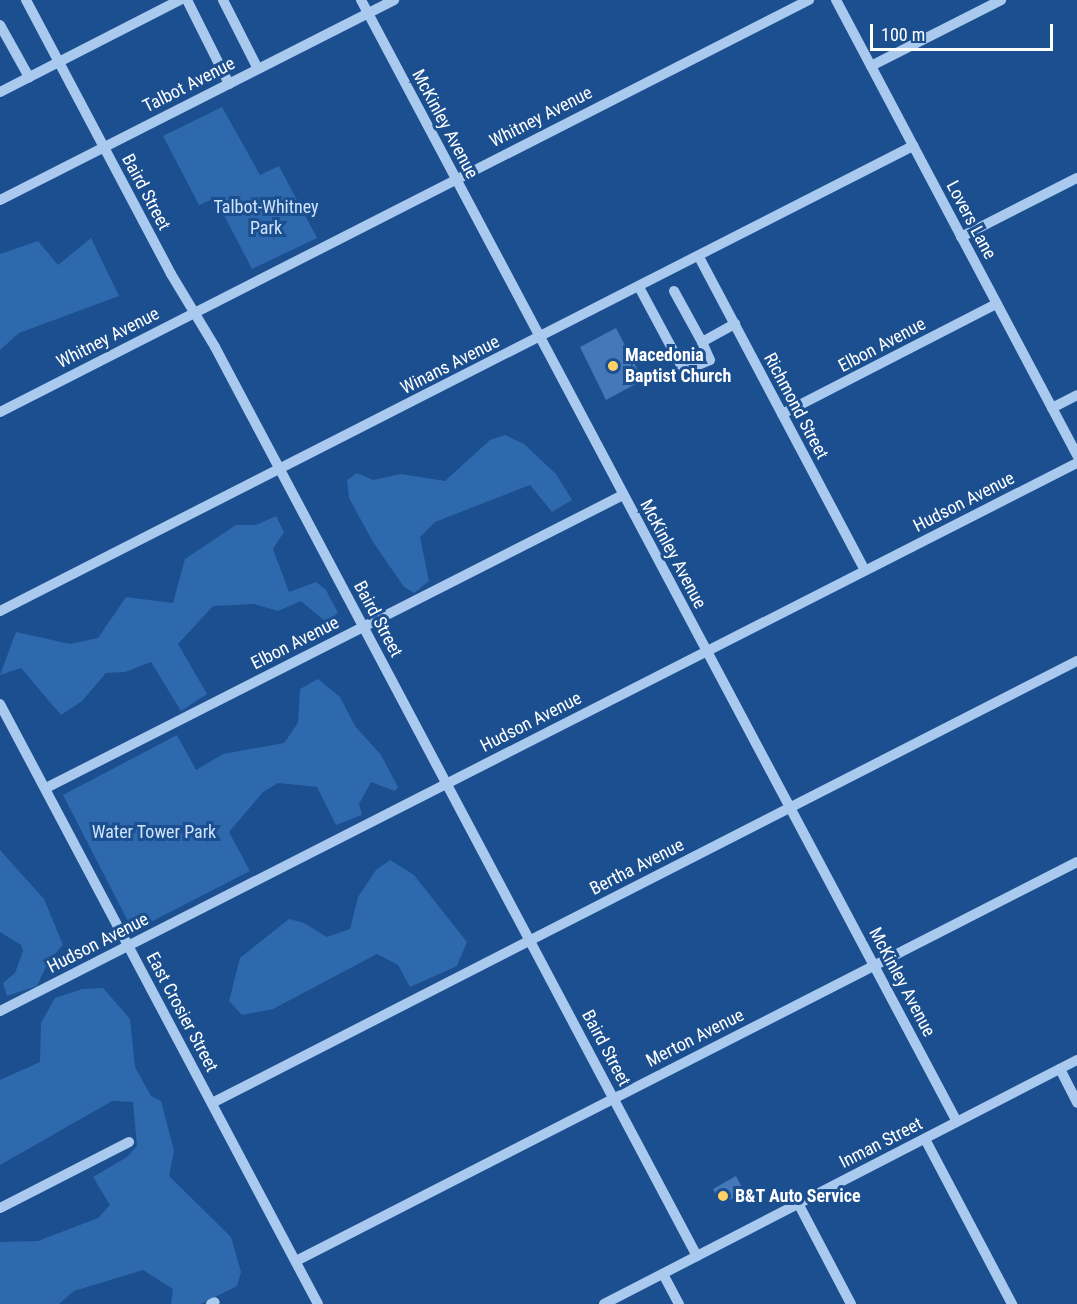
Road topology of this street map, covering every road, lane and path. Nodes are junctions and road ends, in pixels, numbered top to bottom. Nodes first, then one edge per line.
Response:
1 (26, 0) edge
2 (180, 0) edge
3 (187, 0) edge
4 (223, 0) edge
5 (361, 0) edge
6 (394, 0) edge
7 (809, 0) edge
8 (836, 0) edge
9 (1001, 0) edge
10 (368, 13) junction
11 (0, 25) edge
12 (58, 62) junction
13 (871, 66) junction
14 (258, 69) junction
15 (29, 77) junction
16 (230, 84) junction
17 (1, 89) edge
18 (913, 146) junction
19 (103, 148) junction
20 (1077, 178) edge
21 (455, 179) junction
22 (0, 200) edge
23 (962, 237) junction
24 (699, 257) junction
25 (639, 287) junction
26 (674, 291) dead end
27 (996, 304) junction
28 (194, 313) junction
29 (735, 324) junction
30 (541, 338) junction
31 (702, 342) junction
32 (1077, 395) edge
33 (1052, 408) junction
34 (0, 412) edge
35 (782, 414) junction
36 (1077, 455) edge
37 (1077, 463) edge
38 (280, 469) junction
39 (623, 495) junction
40 (864, 569) junction
41 (0, 611) edge
42 (364, 627) junction
43 (707, 652) junction
44 (1077, 661) edge
45 (0, 704) edge
46 (448, 784) junction
47 (46, 788) junction
48 (790, 808) junction
49 (1077, 862) edge
50 (531, 940) junction
51 (129, 946) junction
52 (874, 965) junction
53 (0, 1011) edge
54 (1077, 1060) edge
55 (1060, 1069) junction
56 (614, 1098) junction
57 (212, 1103) junction
58 (1077, 1103) edge
59 (957, 1122) junction
60 (925, 1139) junction
61 (129, 1142) dead end
62 (799, 1204) junction
63 (0, 1208) edge
64 (697, 1256) junction
65 (296, 1261) junction
66 (663, 1274) junction
67 (318, 1304) edge
68 (604, 1304) edge
69 (679, 1304) edge
70 (851, 1304) edge
71 (1012, 1304) edge

1 - 12 street, Baird Street
2 - 12 street
3 - 16 street
4 - 14 street
5 - 10 street, McKinley Avenue
6 - 10 street, Talbot Avenue
7 - 21 street, Whitney Avenue
8 - 13 street, Lovers Lane
9 - 13 street
10 - 14 street, Talbot Avenue
10 - 21 street, McKinley Avenue
11 - 15 street
12 - 15 street
12 - 19 street, Baird Street
13 - 18 street, Lovers Lane
14 - 16 street, Talbot Avenue
15 - 17 street
16 - 19 street, Talbot Avenue
18 - 23 street, Lovers Lane
18 - 24 street, Winans Avenue
19 - 22 street, Talbot Avenue
19 - 28 street, Baird Street
20 - 23 street
21 - 28 street, Whitney Avenue
21 - 30 street, McKinley Avenue
23 - 27 street, Lovers Lane
24 - 25 street, Winans Avenue
24 - 29 street, Richmond Street
25 - 30 street, Winans Avenue
25 - 31 street
26 - 31 street
27 - 33 street, Lovers Lane
27 - 35 street, Elbon Avenue
28 - 34 street, Whitney Avenue
28 - 38 street, Baird Street
29 - 31 street
29 - 35 street, Richmond Street
30 - 38 street, Winans Avenue
30 - 39 street, McKinley Avenue
32 - 33 street
33 - 36 street, Lovers Lane
35 - 40 street, Richmond Street
37 - 40 street, Hudson Avenue
38 - 41 street, Winans Avenue
38 - 42 street, Baird Street
39 - 42 street, Elbon Avenue
39 - 43 street, McKinley Avenue
40 - 43 street, Hudson Avenue
42 - 46 street, Baird Street
42 - 47 street, Elbon Avenue
43 - 46 street, Hudson Avenue
43 - 48 street, McKinley Avenue
44 - 48 street, Bertha Avenue
45 - 47 street, East Crosier Street
46 - 50 street, Baird Street
46 - 51 street, Hudson Avenue
47 - 51 street, East Crosier Street
48 - 50 street, Bertha Avenue
48 - 52 street, McKinley Avenue
49 - 52 street, Merton Avenue
50 - 56 street, Baird Street
50 - 57 street, Bertha Avenue
51 - 53 street, Hudson Avenue
51 - 57 street, East Crosier Street
52 - 56 street, Merton Avenue
52 - 59 street, McKinley Avenue
54 - 55 street, Inman Street
55 - 58 street
55 - 59 street, Inman Street
56 - 64 street, Baird Street
56 - 65 street, Merton Avenue
57 - 65 street, East Crosier Street
59 - 60 street, Inman Street
60 - 62 street, Inman Street
60 - 71 street
61 - 63 street
62 - 64 street, Inman Street
62 - 70 street
64 - 66 street, Inman Street
65 - 67 street, East Crosier Street
66 - 68 street, Inman Street
66 - 69 street

